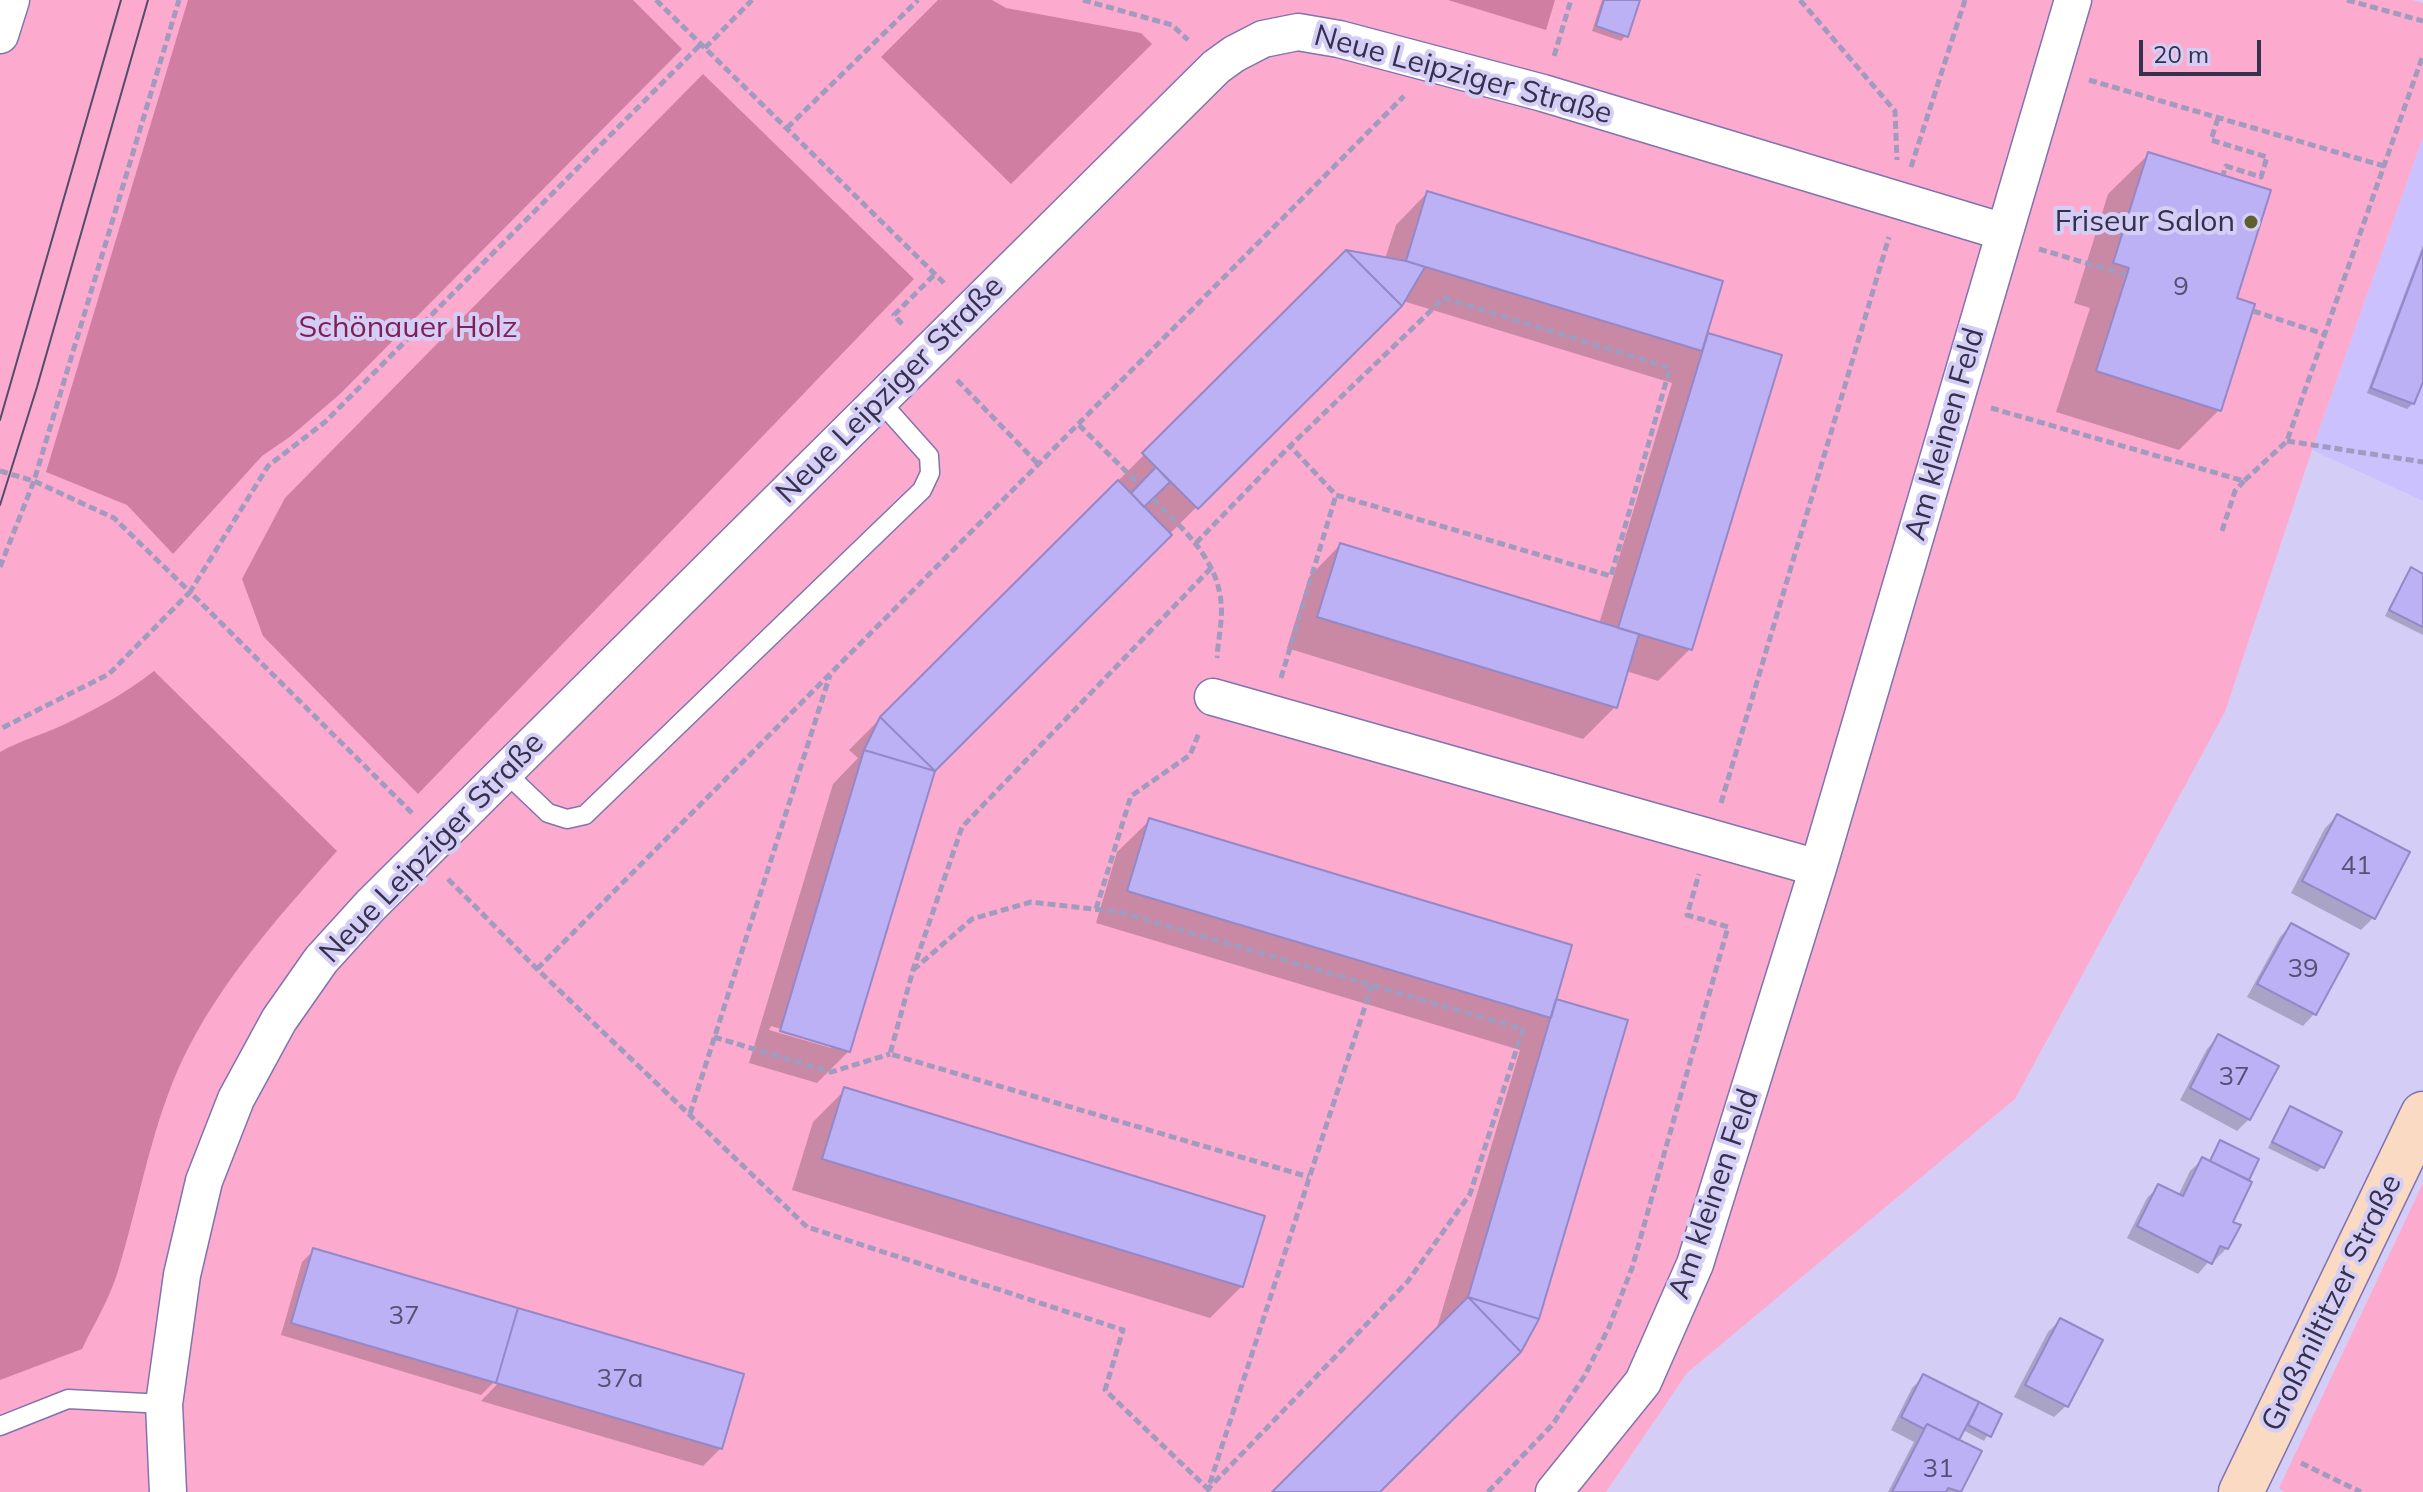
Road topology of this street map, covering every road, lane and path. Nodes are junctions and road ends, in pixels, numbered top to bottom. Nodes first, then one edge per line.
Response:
1 (11, 0) edge
2 (179, 0) edge
3 (656, 0) edge
4 (752, 0) edge
5 (918, 0) edge
6 (1083, 0) edge
7 (1571, 0) edge
8 (1800, 0) edge
9 (1965, 0) edge
10 (2073, 0) edge
11 (2347, 0) edge
12 (2423, 21) edge
13 (0, 35) edge
14 (703, 46) junction
15 (2423, 55) edge
16 (1435, 64) junction
17 (1216, 67) junction
18 (2053, 69) junction
19 (1543, 93) junction
20 (1895, 111) dead end
21 (2218, 118) junction
22 (787, 128) junction
23 (2384, 166) junction
24 (2223, 175) dead end
25 (1900, 201) junction
26 (2003, 235) junction
27 (935, 274) junction
28 (2126, 275) dead end
29 (971, 309) junction
30 (2253, 311) dead end
31 (909, 330) dead end
32 (2324, 334) junction
33 (952, 374) dead end
34 (1955, 397) junction
35 (879, 400) junction
36 (1079, 425) junction
37 (2287, 441) junction
38 (1290, 446) junction
39 (2423, 462) edge
40 (1039, 465) junction
41 (0, 471) edge
42 (34, 481) junction
43 (2244, 481) junction
44 (1139, 484) dead end
45 (1336, 495) junction
46 (1153, 499) dead end
47 (2222, 531) dead end
48 (1196, 543) junction
49 (0, 567) edge
50 (1211, 568) junction
51 (190, 592) junction
52 (830, 674) junction
53 (1213, 697) junction
54 (1270, 713) junction
55 (0, 729) edge
56 (505, 772) junction
57 (1710, 837) junction
58 (431, 846) junction
59 (1818, 868) junction
60 (1096, 909) junction
61 (537, 969) junction
62 (913, 970) junction
63 (1372, 985) junction
64 (714, 1037) junction
65 (890, 1054) junction
66 (690, 1114) junction
67 (2423, 1114) edge
68 (1309, 1177) junction
69 (164, 1404) junction
70 (0, 1426) edge
71 (2264, 1445) junction
72 (1209, 1491) edge
73 (168, 1492) edge
74 (1488, 1492) edge
75 (1554, 1492) edge
76 (2241, 1492) edge
77 (2361, 1492) edge

1 - 13 street
2 - 42 path
3 - 14 path
4 - 14 path
5 - 22 path
6 - 17 path
7 - 19 path
8 - 20 path
9 - 25 path
10 - 18 street, Am kleinen Feld
11 - 12 path
14 - 22 path
14 - 51 path
15 - 23 path
16 - 17 street, Neue Leipziger Straße
16 - 19 street, Neue Leipziger Straße
16 - 36 path
17 - 29 street, Neue Leipziger Straße
18 - 21 path
18 - 26 street, Am kleinen Feld
19 - 25 street, Neue Leipziger Straße
21 - 23 path
21 - 24 path
22 - 27 path
23 - 32 path
25 - 26 street, Neue Leipziger Straße
25 - 57 path
26 - 28 path
26 - 34 street, Am kleinen Feld
27 - 29 path
27 - 31 path
29 - 35 street, Neue Leipziger Straße
30 - 32 path
32 - 37 path
33 - 40 path
34 - 43 path
34 - 59 street, Am kleinen Feld
35 - 56 street, Neue Leipziger Straße
35 - 56 lane
36 - 40 path
36 - 44 path
37 - 39 path
37 - 43 path
38 - 45 path
38 - 45 path
38 - 48 path
40 - 52 path
41 - 42 path
42 - 49 path
42 - 51 path
43 - 47 path
45 - 54 path
46 - 48 path
48 - 50 path
50 - 53 path
50 - 62 path
51 - 55 path
51 - 58 path
52 - 61 path
52 - 64 path
53 - 54 street
53 - 60 path
54 - 57 street
56 - 58 street, Neue Leipziger Straße
57 - 59 street
57 - 74 path
58 - 61 path
58 - 69 street, Neue Leipziger Straße
59 - 75 street, Am kleinen Feld
60 - 62 path
60 - 63 path
61 - 66 path
62 - 65 path
63 - 68 path
63 - 72 path
64 - 65 path
64 - 66 path
65 - 68 path
66 - 72 path
67 - 71 street, Großmiltitzer Straße
68 - 72 path
69 - 70 lane
69 - 73 street, Neue Leipziger Straße
71 - 76 street, Großmiltitzer Straße
71 - 77 path

